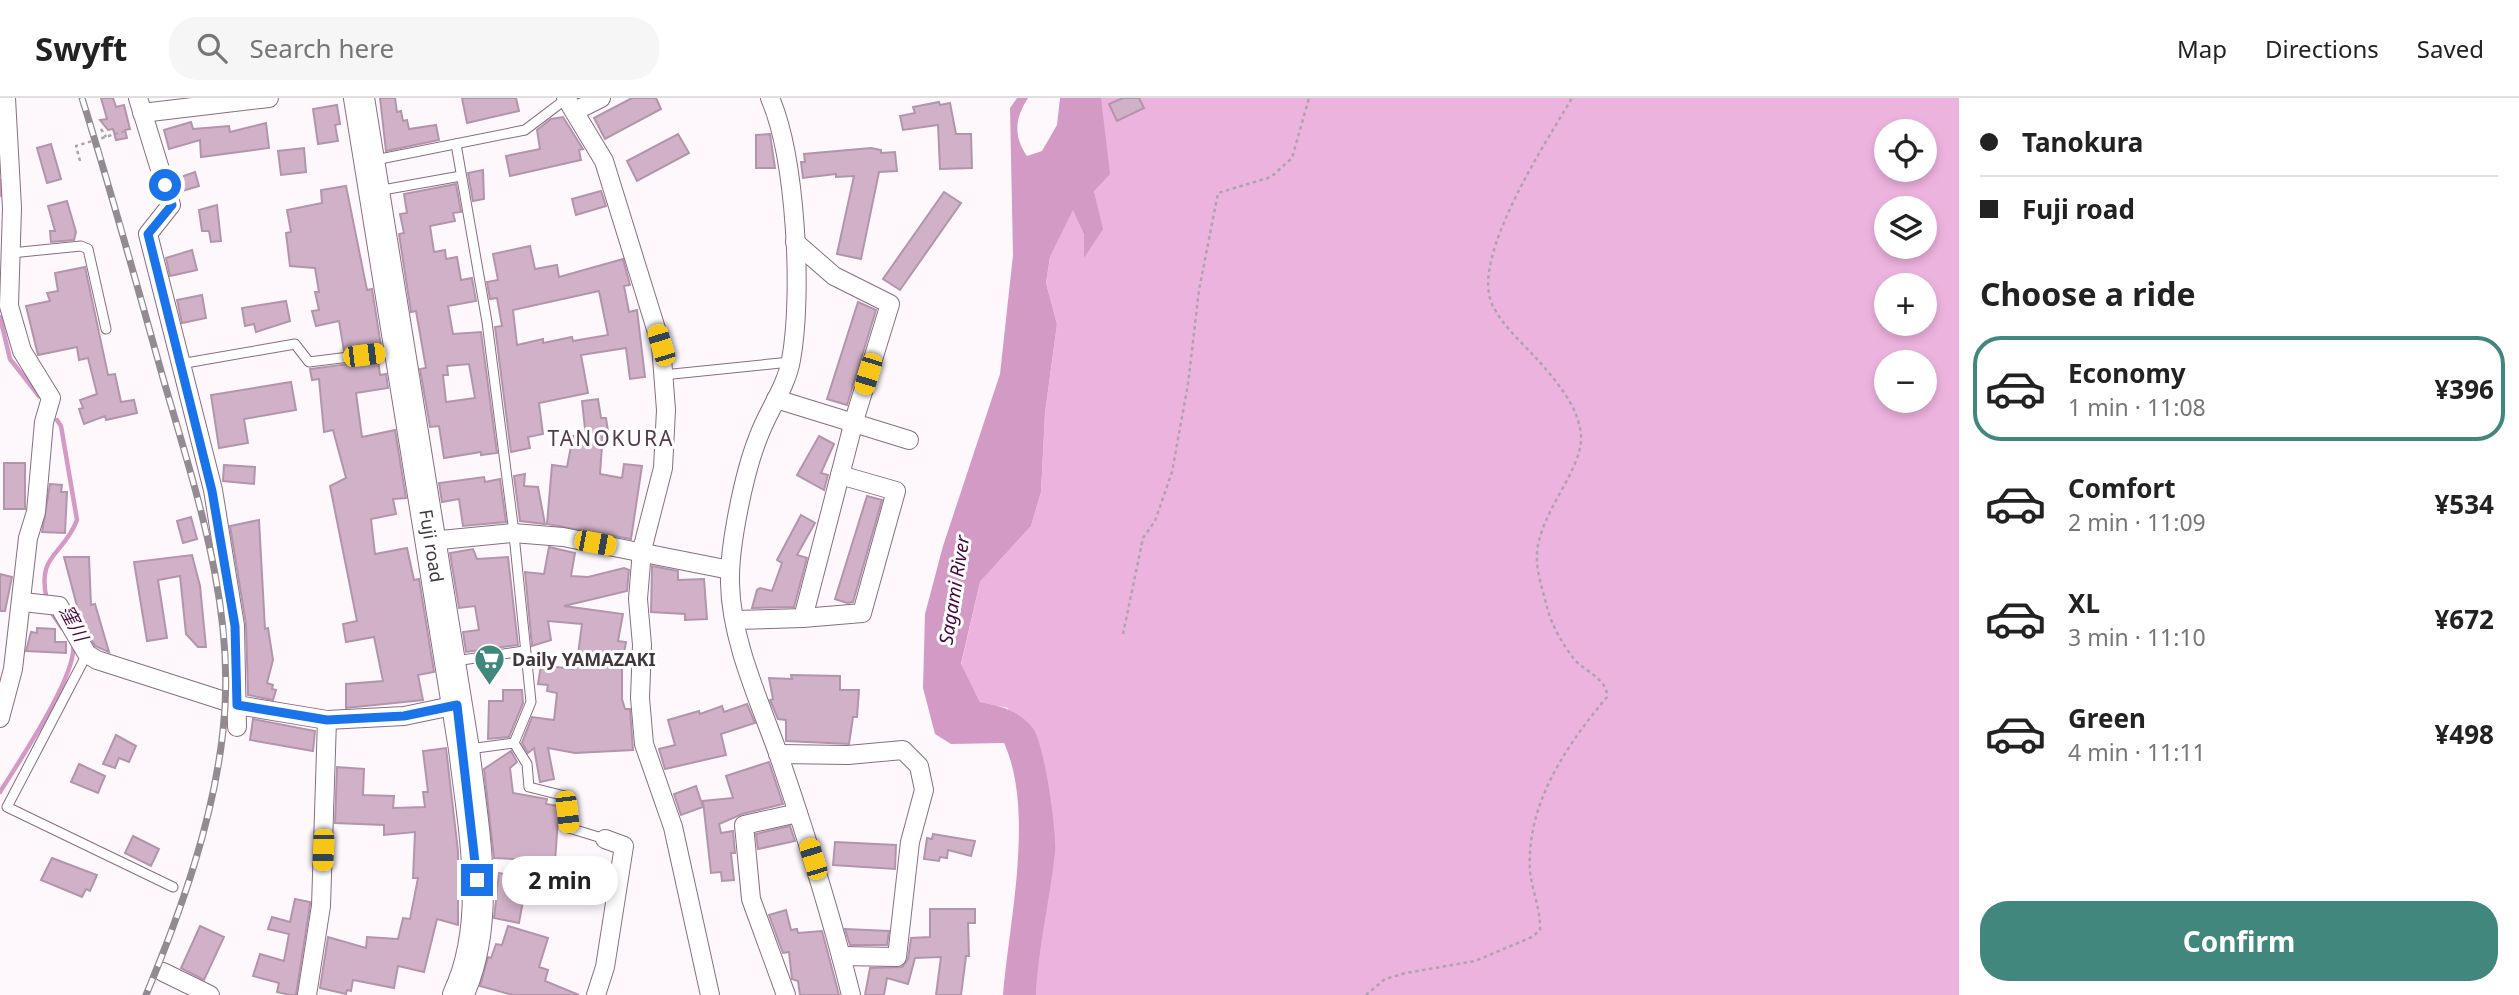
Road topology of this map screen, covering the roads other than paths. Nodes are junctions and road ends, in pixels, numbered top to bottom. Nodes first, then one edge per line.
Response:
1 (6, 98) edge
2 (269, 98) edge
3 (359, 98) edge
4 (601, 98) edge
5 (770, 98) edge
6 (569, 103) edge
7 (175, 104) edge
8 (140, 106) edge
9 (456, 144) junction
10 (370, 161) junction
11 (461, 176) junction
12 (374, 191) junction
13 (794, 242) junction
14 (9, 254) junction
15 (106, 329) dead end
16 (400, 351) junction
17 (791, 362) junction
18 (179, 364) junction
19 (663, 375) junction
20 (776, 399) junction
21 (854, 421) junction
22 (909, 440) dead end
23 (840, 475) junction
24 (513, 533) junction
25 (430, 541) junction
26 (642, 550) junction
27 (730, 570) junction
28 (39, 604) junction
29 (803, 618) junction
30 (735, 620) junction
31 (524, 651) junction
32 (87, 654) junction
33 (450, 661) junction
34 (237, 705) junction
35 (457, 705) junction
36 (0, 718) edge
37 (327, 720) junction
38 (237, 727) dead end
39 (514, 743) junction
40 (464, 749) junction
41 (778, 754) junction
42 (799, 813) junction
43 (605, 839) joint
44 (173, 887) dead end
45 (841, 956) junction
46 (163, 972) dead end
47 (210, 995) edge
48 (307, 995) edge
49 (458, 995) edge
50 (596, 995) edge
51 (710, 995) edge
52 (786, 995) edge
53 (851, 995) edge

1 - 14 street
2 - 7 street
3 - 10 highway, Fuji road
4 - 6 street
5 - 13 street
6 - 9 lane
6 - 19 street
7 - 8 street
8 - 18 street
9 - 10 lane
9 - 11 lane
10 - 12 highway, Fuji road
11 - 12 lane
11 - 24 lane
12 - 16 highway, Fuji road
13 - 17 street
13 - 21 street
14 - 15 lane
14 - 28 street
16 - 18 lane
16 - 25 highway, Fuji road
17 - 19 lane
17 - 20 street
18 - 34 street
19 - 26 street
20 - 21 street
20 - 27 street
21 - 22 street
21 - 23 street
23 - 29 street
23 - 29 street
24 - 25 street
24 - 26 street
24 - 31 lane
25 - 33 highway, Fuji road
26 - 27 street
26 - 51 street
27 - 30 street
28 - 32 street
28 - 36 street
29 - 30 street
30 - 41 street
31 - 33 lane
31 - 39 lane
32 - 34 street
32 - 44 lane
33 - 35 highway, Fuji road
34 - 37 street
34 - 38 street
35 - 37 street
35 - 40 highway, Fuji road
37 - 48 street
39 - 40 lane
39 - 43 lane
40 - 49 highway, Fuji road
41 - 42 street
41 - 45 street
42 - 45 street
42 - 52 street
43 - 50 street
45 - 53 street
46 - 47 street

